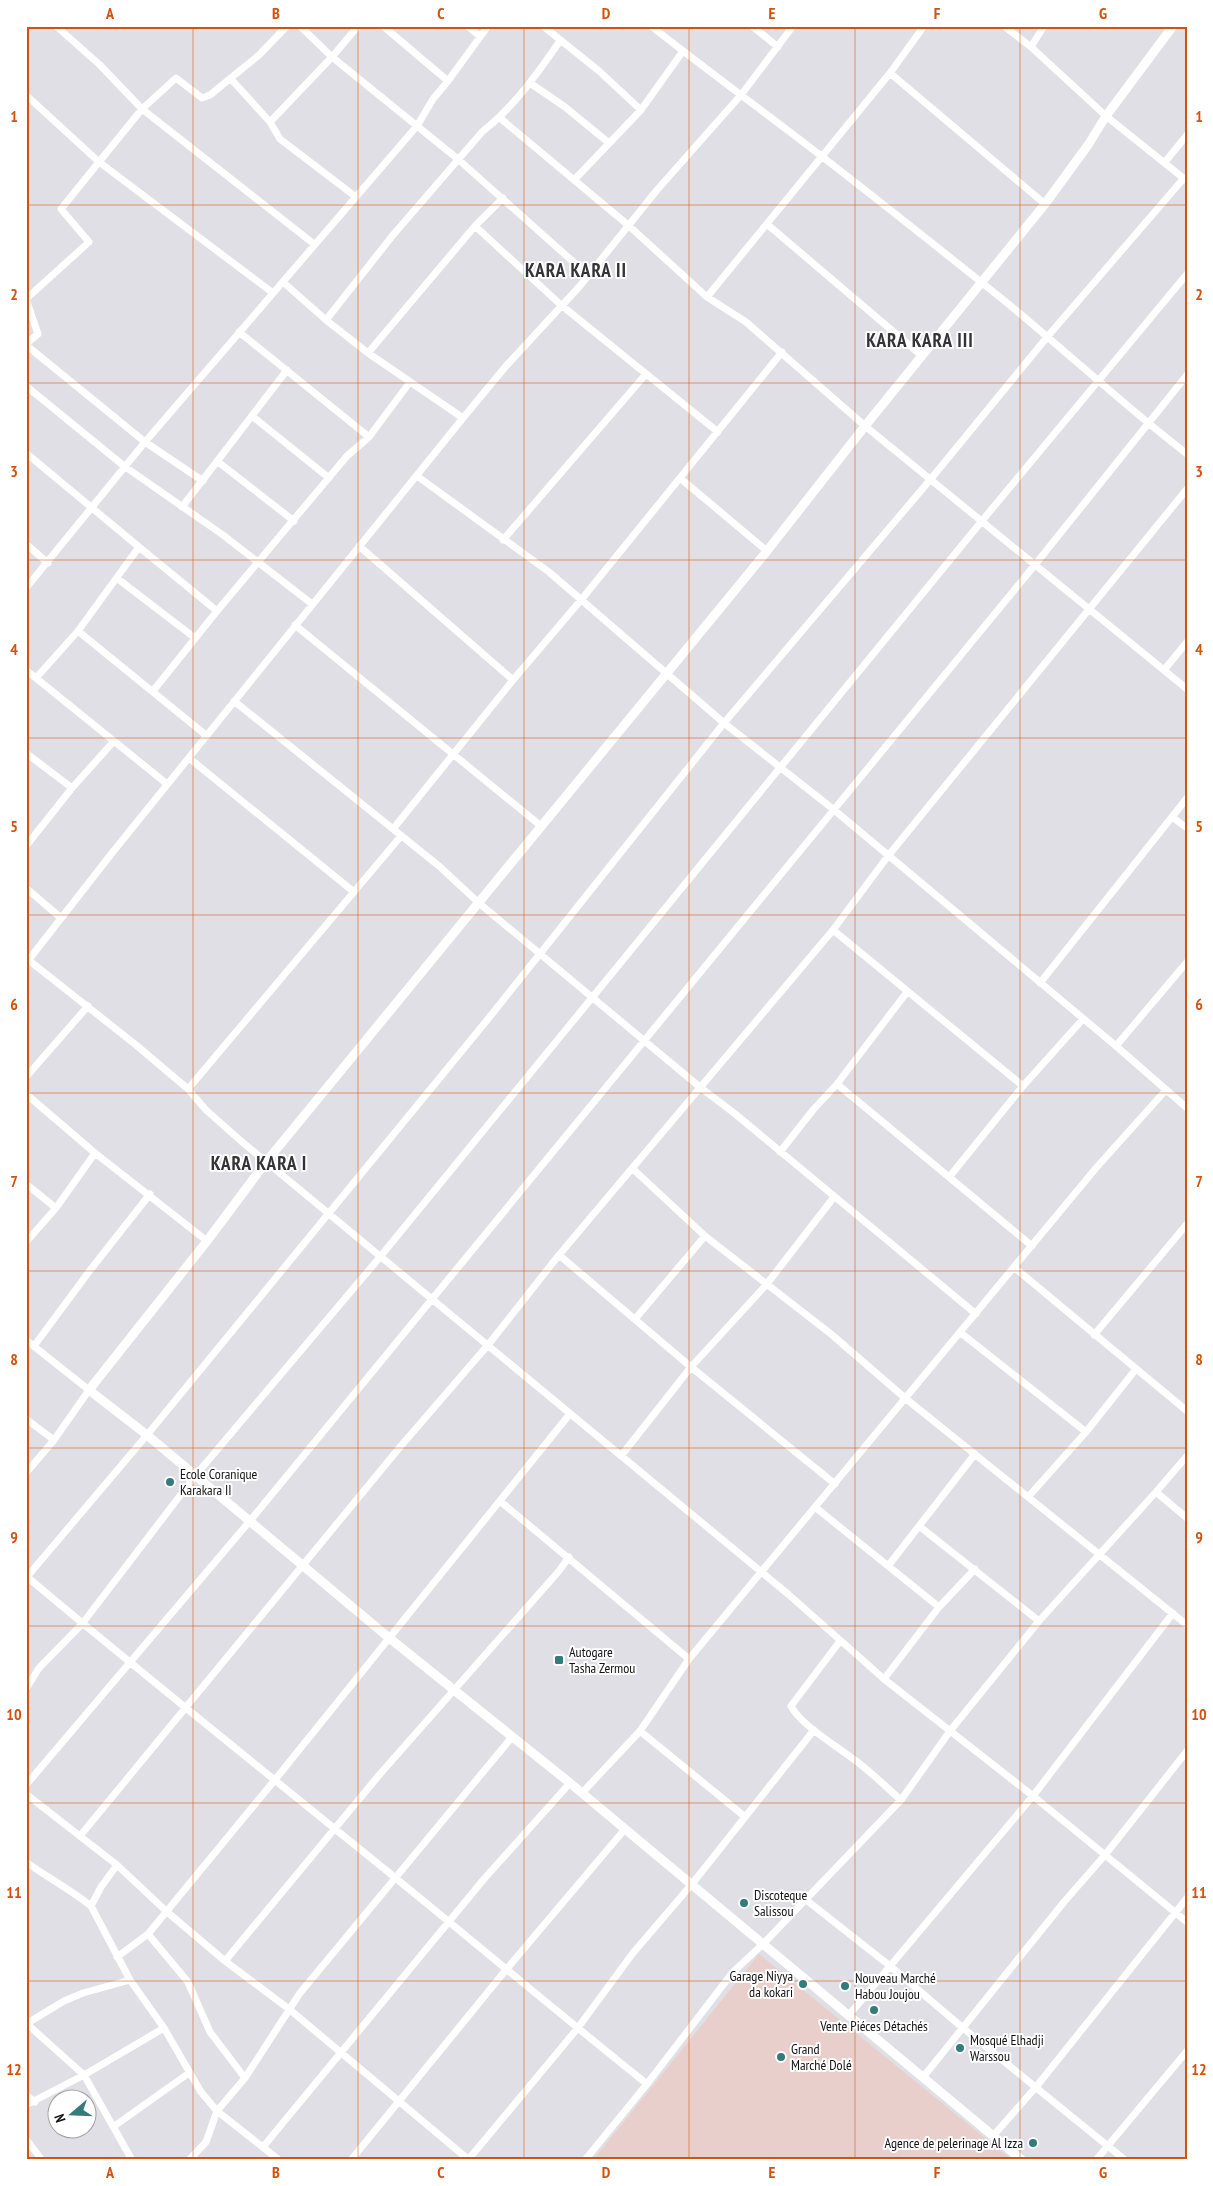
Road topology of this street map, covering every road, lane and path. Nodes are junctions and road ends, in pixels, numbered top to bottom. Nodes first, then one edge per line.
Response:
1 (287, 26) edge
2 (300, 26) edge
3 (358, 26) edge
4 (383, 26) edge
5 (467, 26) edge
6 (488, 26) edge
7 (543, 26) edge
8 (652, 26) edge
9 (752, 26) edge
10 (793, 26) edge
11 (924, 26) edge
12 (1004, 26) edge
13 (1044, 26) edge
14 (1173, 26) edge
15 (57, 27) edge
16 (480, 36) junction
17 (560, 41) junction
18 (1031, 46) junction
19 (778, 47) junction
20 (683, 51) junction
21 (332, 57) junction
22 (890, 73) junction
23 (231, 79) junction
24 (448, 81) junction
25 (530, 83) junction
26 (26, 95) edge
27 (741, 95) junction
28 (142, 109) junction
29 (641, 110) junction
30 (1106, 116) junction
31 (500, 118) junction
32 (270, 122) junction
33 (417, 126) junction
34 (1187, 135) edge
35 (609, 143) junction
36 (821, 155) junction
37 (459, 160) junction
38 (99, 162) junction
39 (1165, 162) junction
40 (575, 179) junction
41 (1185, 179) edge
42 (356, 197) junction
43 (503, 198) junction
44 (1045, 204) junction
45 (628, 225) junction
46 (768, 225) junction
47 (475, 226) junction
48 (314, 244) junction
49 (1187, 274) edge
50 (588, 275) junction
51 (283, 282) junction
52 (981, 282) junction
53 (273, 293) junction
54 (707, 297) junction
55 (26, 299) edge
56 (561, 305) junction
57 (326, 320) junction
58 (240, 332) junction
59 (1048, 336) junction
60 (26, 345) edge
61 (782, 352) junction
62 (368, 353) junction
63 (922, 356) junction
64 (287, 370) junction
65 (646, 374) junction
66 (1187, 375) edge
67 (410, 382) junction
68 (1098, 383) junction
69 (26, 386) edge
70 (252, 416) junction
71 (462, 418) junction
72 (1146, 423) junction
73 (865, 426) junction
74 (718, 432) junction
75 (369, 437) junction
76 (145, 442) junction
77 (26, 453) edge
78 (1187, 454) edge
79 (217, 461) junction
80 (124, 466) junction
81 (417, 476) junction
82 (329, 478) junction
83 (680, 478) junction
84 (930, 480) junction
85 (203, 481) junction
86 (1187, 489) edge
87 (91, 506) junction
88 (182, 507) junction
89 (294, 521) junction
90 (981, 522) junction
91 (503, 540) junction
92 (26, 544) edge
93 (359, 546) junction
94 (139, 547) junction
95 (767, 551) junction
96 (48, 563) junction
97 (258, 563) junction
98 (1034, 566) junction
99 (118, 579) junction
100 (26, 588) edge
101 (581, 600) junction
102 (312, 604) junction
103 (217, 611) junction
104 (1089, 611) junction
105 (295, 625) junction
106 (78, 631) junction
107 (196, 638) junction
108 (1187, 642) edge
109 (26, 670) edge
110 (1164, 670) junction
111 (668, 674) junction
112 (36, 678) junction
113 (512, 680) junction
114 (1187, 688) edge
115 (153, 691) junction
116 (234, 701) junction
117 (724, 723) junction
118 (207, 736) junction
119 (114, 740) junction
120 (26, 752) edge
121 (453, 752) junction
122 (189, 758) junction
123 (781, 767) junction
124 (167, 784) junction
125 (72, 788) junction
126 (1187, 798) edge
127 (833, 809) junction
128 (1172, 817) junction
129 (541, 826) junction
130 (1187, 828) edge
131 (393, 829) junction
132 (401, 836) junction
133 (26, 846) edge
134 (888, 856) junction
135 (26, 888) edge
136 (354, 892) junction
137 (480, 904) junction
138 (61, 918) junction
139 (833, 930) junction
140 (540, 954) junction
141 (27, 960) edge
142 (1187, 962) edge
143 (1040, 982) junction
144 (907, 992) junction
145 (593, 997) junction
146 (88, 1006) junction
147 (1083, 1019) junction
148 (646, 1040) junction
149 (1116, 1046) junction
150 (26, 1077) edge
151 (837, 1084) junction
152 (1023, 1086) junction
153 (700, 1088) junction
154 (188, 1090) junction
155 (1165, 1090) junction
156 (26, 1094) edge
157 (1187, 1108) edge
158 (780, 1152) junction
159 (95, 1153) junction
160 (266, 1162) junction
161 (633, 1170) junction
162 (950, 1176) junction
163 (26, 1184) edge
164 (150, 1194) junction
165 (834, 1196) junction
166 (56, 1208) junction
167 (327, 1213) junction
168 (1187, 1224) edge
169 (705, 1236) junction
170 (207, 1240) junction
171 (26, 1242) edge
172 (1032, 1246) junction
173 (559, 1255) junction
174 (380, 1257) junction
175 (1015, 1268) junction
176 (766, 1285) junction
177 (431, 1300) junction
178 (976, 1314) junction
179 (634, 1319) junction
180 (961, 1333) junction
181 (1094, 1335) junction
182 (26, 1340) edge
183 (488, 1345) junction
184 (34, 1346) junction
185 (692, 1367) junction
186 (1136, 1369) junction
187 (89, 1390) junction
188 (905, 1398) junction
189 (1187, 1411) edge
190 (569, 1415) junction
191 (26, 1419) edge
192 (1086, 1432) junction
193 (147, 1435) junction
194 (54, 1440) junction
195 (975, 1454) junction
196 (621, 1456) junction
197 (1187, 1456) edge
198 (26, 1472) edge
199 (194, 1476) junction
200 (835, 1484) junction
201 (1156, 1492) junction
202 (1028, 1496) junction
203 (500, 1501) junction
204 (815, 1507) junction
205 (1187, 1518) edge
206 (249, 1522) junction
207 (919, 1526) junction
208 (1098, 1555) junction
209 (569, 1557) junction
210 (302, 1566) junction
211 (888, 1566) junction
212 (975, 1569) junction
213 (761, 1572) junction
214 (27, 1577) edge
215 (939, 1607) junction
216 (1173, 1613) junction
217 (1038, 1621) junction
218 (82, 1624) junction
219 (1187, 1625) edge
220 (388, 1637) junction
221 (840, 1641) junction
222 (689, 1659) junction
223 (130, 1663) junction
224 (884, 1679) junction
225 (26, 1689) edge
226 (454, 1689) junction
227 (185, 1707) junction
228 (814, 1730) junction
229 (640, 1731) junction
230 (950, 1731) junction
231 (512, 1737) junction
232 (1187, 1751) edge
233 (274, 1781) junction
234 (570, 1782) junction
235 (26, 1786) edge
236 (582, 1793) junction
237 (26, 1794) edge
238 (1033, 1796) junction
239 (901, 1800) junction
240 (744, 1816) junction
241 (335, 1828) junction
242 (625, 1829) junction
243 (80, 1836) junction
244 (1105, 1855) junction
245 (26, 1862) edge
246 (117, 1865) junction
247 (394, 1878) junction
248 (692, 1884) junction
249 (1187, 1898) edge
250 (805, 1899) junction
251 (90, 1906) junction
252 (166, 1910) junction
253 (1175, 1912) junction
254 (1187, 1922) edge
255 (449, 1923) junction
256 (148, 1934) junction
257 (763, 1944) junction
258 (117, 1957) junction
259 (225, 1961) junction
260 (890, 1966) junction
261 (505, 1971) junction
262 (130, 1980) junction
263 (288, 2009) junction
264 (849, 2015) junction
265 (26, 2023) edge
266 (164, 2028) junction
267 (963, 2028) junction
268 (577, 2029) junction
269 (1187, 2051) edge
270 (341, 2053) junction
271 (189, 2073) junction
272 (84, 2075) junction
273 (924, 2076) junction
274 (245, 2078) junction
275 (647, 2084) junction
276 (1036, 2087) junction
277 (26, 2094) edge
278 (35, 2102) junction
279 (398, 2102) junction
280 (26, 2105) edge
281 (217, 2111) junction
282 (112, 2127) junction
283 (993, 2136) junction
284 (26, 2139) edge
285 (1109, 2146) junction
286 (263, 2147) junction
287 (42, 2160) edge
288 (132, 2160) edge
289 (189, 2160) edge
290 (279, 2160) edge
291 (351, 2160) edge
292 (468, 2160) edge
293 (585, 2160) edge
294 (1022, 2160) edge
295 (1096, 2160) edge
296 (1126, 2160) edge

1 - 23 street
2 - 21 street
3 - 21 street
4 - 24 street
5 - 16 street
6 - 16 street
7 - 17 street
8 - 20 street
9 - 19 street
10 - 19 street
11 - 22 street
12 - 18 street
13 - 18 street
14 - 30 street
15 - 28 street
16 - 24 street
17 - 25 street
17 - 29 street
18 - 30 street
19 - 27 street
20 - 27 street
20 - 29 street
21 - 32 street
21 - 33 street
22 - 36 street
22 - 44 street
23 - 28 street
23 - 32 street
24 - 33 street
25 - 31 street
25 - 35 street
26 - 38 street
27 - 36 street
27 - 45 street
28 - 38 street
28 - 48 street
29 - 35 street
30 - 39 street
30 - 44 street
31 - 37 street
31 - 40 street
32 - 42 street
33 - 37 street
33 - 42 street
34 - 39 street
35 - 40 street
36 - 46 street
36 - 52 street
37 - 43 street
37 - 57 street
38 - 53 street
38 - 55 street
39 - 41 street
40 - 45 street
41 - 59 street
42 - 48 street
43 - 47 street
43 - 50 street
44 - 52 street
45 - 50 street
45 - 54 street
46 - 54 street
46 - 63 street
47 - 56 street
47 - 62 street
48 - 51 street
49 - 68 street
50 - 56 street
51 - 53 street
51 - 57 street
52 - 59 street
52 - 63 street
53 - 58 street
54 - 61 street
55 - 60 street
56 - 65 street
56 - 71 street
57 - 62 street
58 - 64 street
58 - 76 street
59 - 68 street
59 - 84 street
60 - 76 street
61 - 73 street
61 - 74 street
62 - 67 street
63 - 73 street
64 - 70 street
64 - 75 street
65 - 74 street
65 - 91 street
66 - 72 street
67 - 71 street
67 - 75 street
68 - 72 street
68 - 90 street
69 - 80 street
70 - 79 street
70 - 82 street
71 - 81 street
72 - 78 street
72 - 98 street
73 - 84 street
73 - 95 street
74 - 83 street
75 - 82 street
76 - 80 street
76 - 85 street
77 - 87 street
79 - 85 street
79 - 89 street
80 - 87 street
80 - 88 street
81 - 91 street
81 - 93 street
82 - 89 street
83 - 95 street
83 - 101 street
84 - 90 street
84 - 117 street
85 - 88 street
86 - 104 street
87 - 94 street
87 - 96 street
88 - 97 street
89 - 97 street
90 - 98 street
90 - 123 street
91 - 101 street
92 - 96 street
93 - 102 street
93 - 113 street
94 - 99 street
94 - 103 street
95 - 111 street
96 - 100 street
97 - 102 street
97 - 103 street
98 - 104 street
98 - 127 street
99 - 106 street
99 - 107 street
101 - 111 street
101 - 113 street
102 - 105 street
103 - 107 street
104 - 110 street
104 - 134 street
105 - 116 street
105 - 121 street
106 - 112 street
106 - 115 street
107 - 115 street
108 - 110 street
109 - 112 street
110 - 114 street
111 - 117 street
111 - 129 street
112 - 119 street
113 - 121 street
115 - 118 street
116 - 118 street
116 - 131 street
117 - 123 street
117 - 140 street
118 - 122 street
119 - 124 street
119 - 125 street
120 - 125 street
121 - 129 street
121 - 131 street
122 - 124 street
122 - 136 street
123 - 127 street
123 - 145 street
124 - 138 street
125 - 133 street
126 - 128 street
127 - 134 street
127 - 148 street
128 - 130 street
128 - 143 street
129 - 137 street
131 - 132 street
132 - 136 street
132 - 137 street
134 - 139 street
134 - 143 street
135 - 138 street
136 - 154 street
137 - 140 street
137 - 160 street
138 - 141 street
139 - 144 street
139 - 153 street
140 - 145 street
140 - 167 street
141 - 146 street
142 - 149 street
143 - 147 street
144 - 151 street
144 - 152 street
145 - 148 street
145 - 174 street
146 - 150 street
146 - 154 street
147 - 149 street
147 - 152 street
148 - 153 street
148 - 177 street
149 - 155 street
151 - 158 street
151 - 162 street
152 - 162 street
153 - 158 street
153 - 161 street
154 - 160 street
155 - 157 street
155 - 172 street
156 - 159 street
158 - 165 street
159 - 164 street
159 - 166 street
160 - 167 street
160 - 170 street
161 - 169 street
161 - 173 street
162 - 172 street
163 - 166 street
164 - 170 street
164 - 184 street
165 - 176 street
165 - 178 street
166 - 171 street
167 - 174 street
167 - 193 street
168 - 181 street
169 - 176 street
169 - 179 street
170 - 187 street
172 - 175 street
173 - 179 street
173 - 183 street
174 - 177 street
174 - 199 street
175 - 178 street
175 - 181 street
176 - 185 street
176 - 188 street
177 - 183 street
177 - 206 street
178 - 180 street
179 - 185 street
180 - 188 street
180 - 192 street
181 - 186 street
182 - 184 street
183 - 190 street
183 - 210 street
184 - 187 street
185 - 196 street
185 - 200 street
186 - 189 street
186 - 192 street
187 - 193 street
187 - 194 street
188 - 195 street
188 - 200 street
190 - 196 street
190 - 203 street
191 - 194 street
192 - 202 street
193 - 199 street
193 - 214 street
194 - 198 street
195 - 202 street
195 - 207 street
196 - 213 street
197 - 201 street
199 - 206 street
199 - 218 street
200 - 204 street
201 - 205 street
201 - 208 street
202 - 208 street
203 - 209 street
203 - 220 street
204 - 211 street
204 - 213 street
206 - 210 street
206 - 223 street
207 - 211 street
207 - 212 street
208 - 216 street
208 - 217 street
209 - 222 street
209 - 226 street
210 - 220 street
210 - 227 street
211 - 215 street
212 - 215 street
212 - 217 street
213 - 221 street
213 - 222 street
214 - 218 street
215 - 224 street
216 - 219 street
216 - 238 street
217 - 230 street
218 - 223 street
218 - 225 street
220 - 226 street
220 - 233 street
221 - 224 street
221 - 228 street
222 - 229 street
223 - 227 street
223 - 235 street
224 - 230 street
226 - 231 street
226 - 241 street
227 - 233 street
227 - 243 street
228 - 239 street
228 - 240 street
229 - 236 street
229 - 240 street
230 - 238 street
230 - 239 street
231 - 234 street
231 - 247 street
232 - 244 street
233 - 241 street
233 - 252 street
234 - 236 street
234 - 255 street
236 - 242 street
237 - 243 street
238 - 244 street
238 - 260 street
239 - 250 street
240 - 248 street
241 - 247 street
241 - 259 street
242 - 248 street
242 - 261 street
243 - 246 street
244 - 253 street
244 - 267 street
245 - 251 street
246 - 251 street
246 - 252 street
247 - 255 street
247 - 263 street
248 - 257 street
248 - 268 street
249 - 253 street
250 - 257 street
250 - 260 street
251 - 258 street
252 - 256 street
252 - 259 street
253 - 254 street
253 - 276 street
255 - 261 street
255 - 270 street
256 - 258 street
256 - 274 street
257 - 264 street
257 - 275 street
258 - 262 street
259 - 263 street
260 - 264 street
260 - 267 street
261 - 268 street
261 - 279 street
262 - 265 street
262 - 266 street
263 - 270 street
263 - 274 street
264 - 273 street
265 - 272 street
266 - 271 street
266 - 272 street
267 - 273 street
267 - 276 street
268 - 275 street
268 - 292 street
269 - 285 street
270 - 279 street
270 - 286 street
271 - 281 street
271 - 282 street
272 - 278 street
272 - 282 street
273 - 283 street
274 - 281 street
275 - 293 street
276 - 283 street
276 - 285 street
277 - 278 street
278 - 280 street
279 - 291 street
279 - 292 street
281 - 286 street
281 - 289 street
282 - 288 street
283 - 294 street
284 - 287 street
285 - 295 street
285 - 296 street
286 - 290 street

